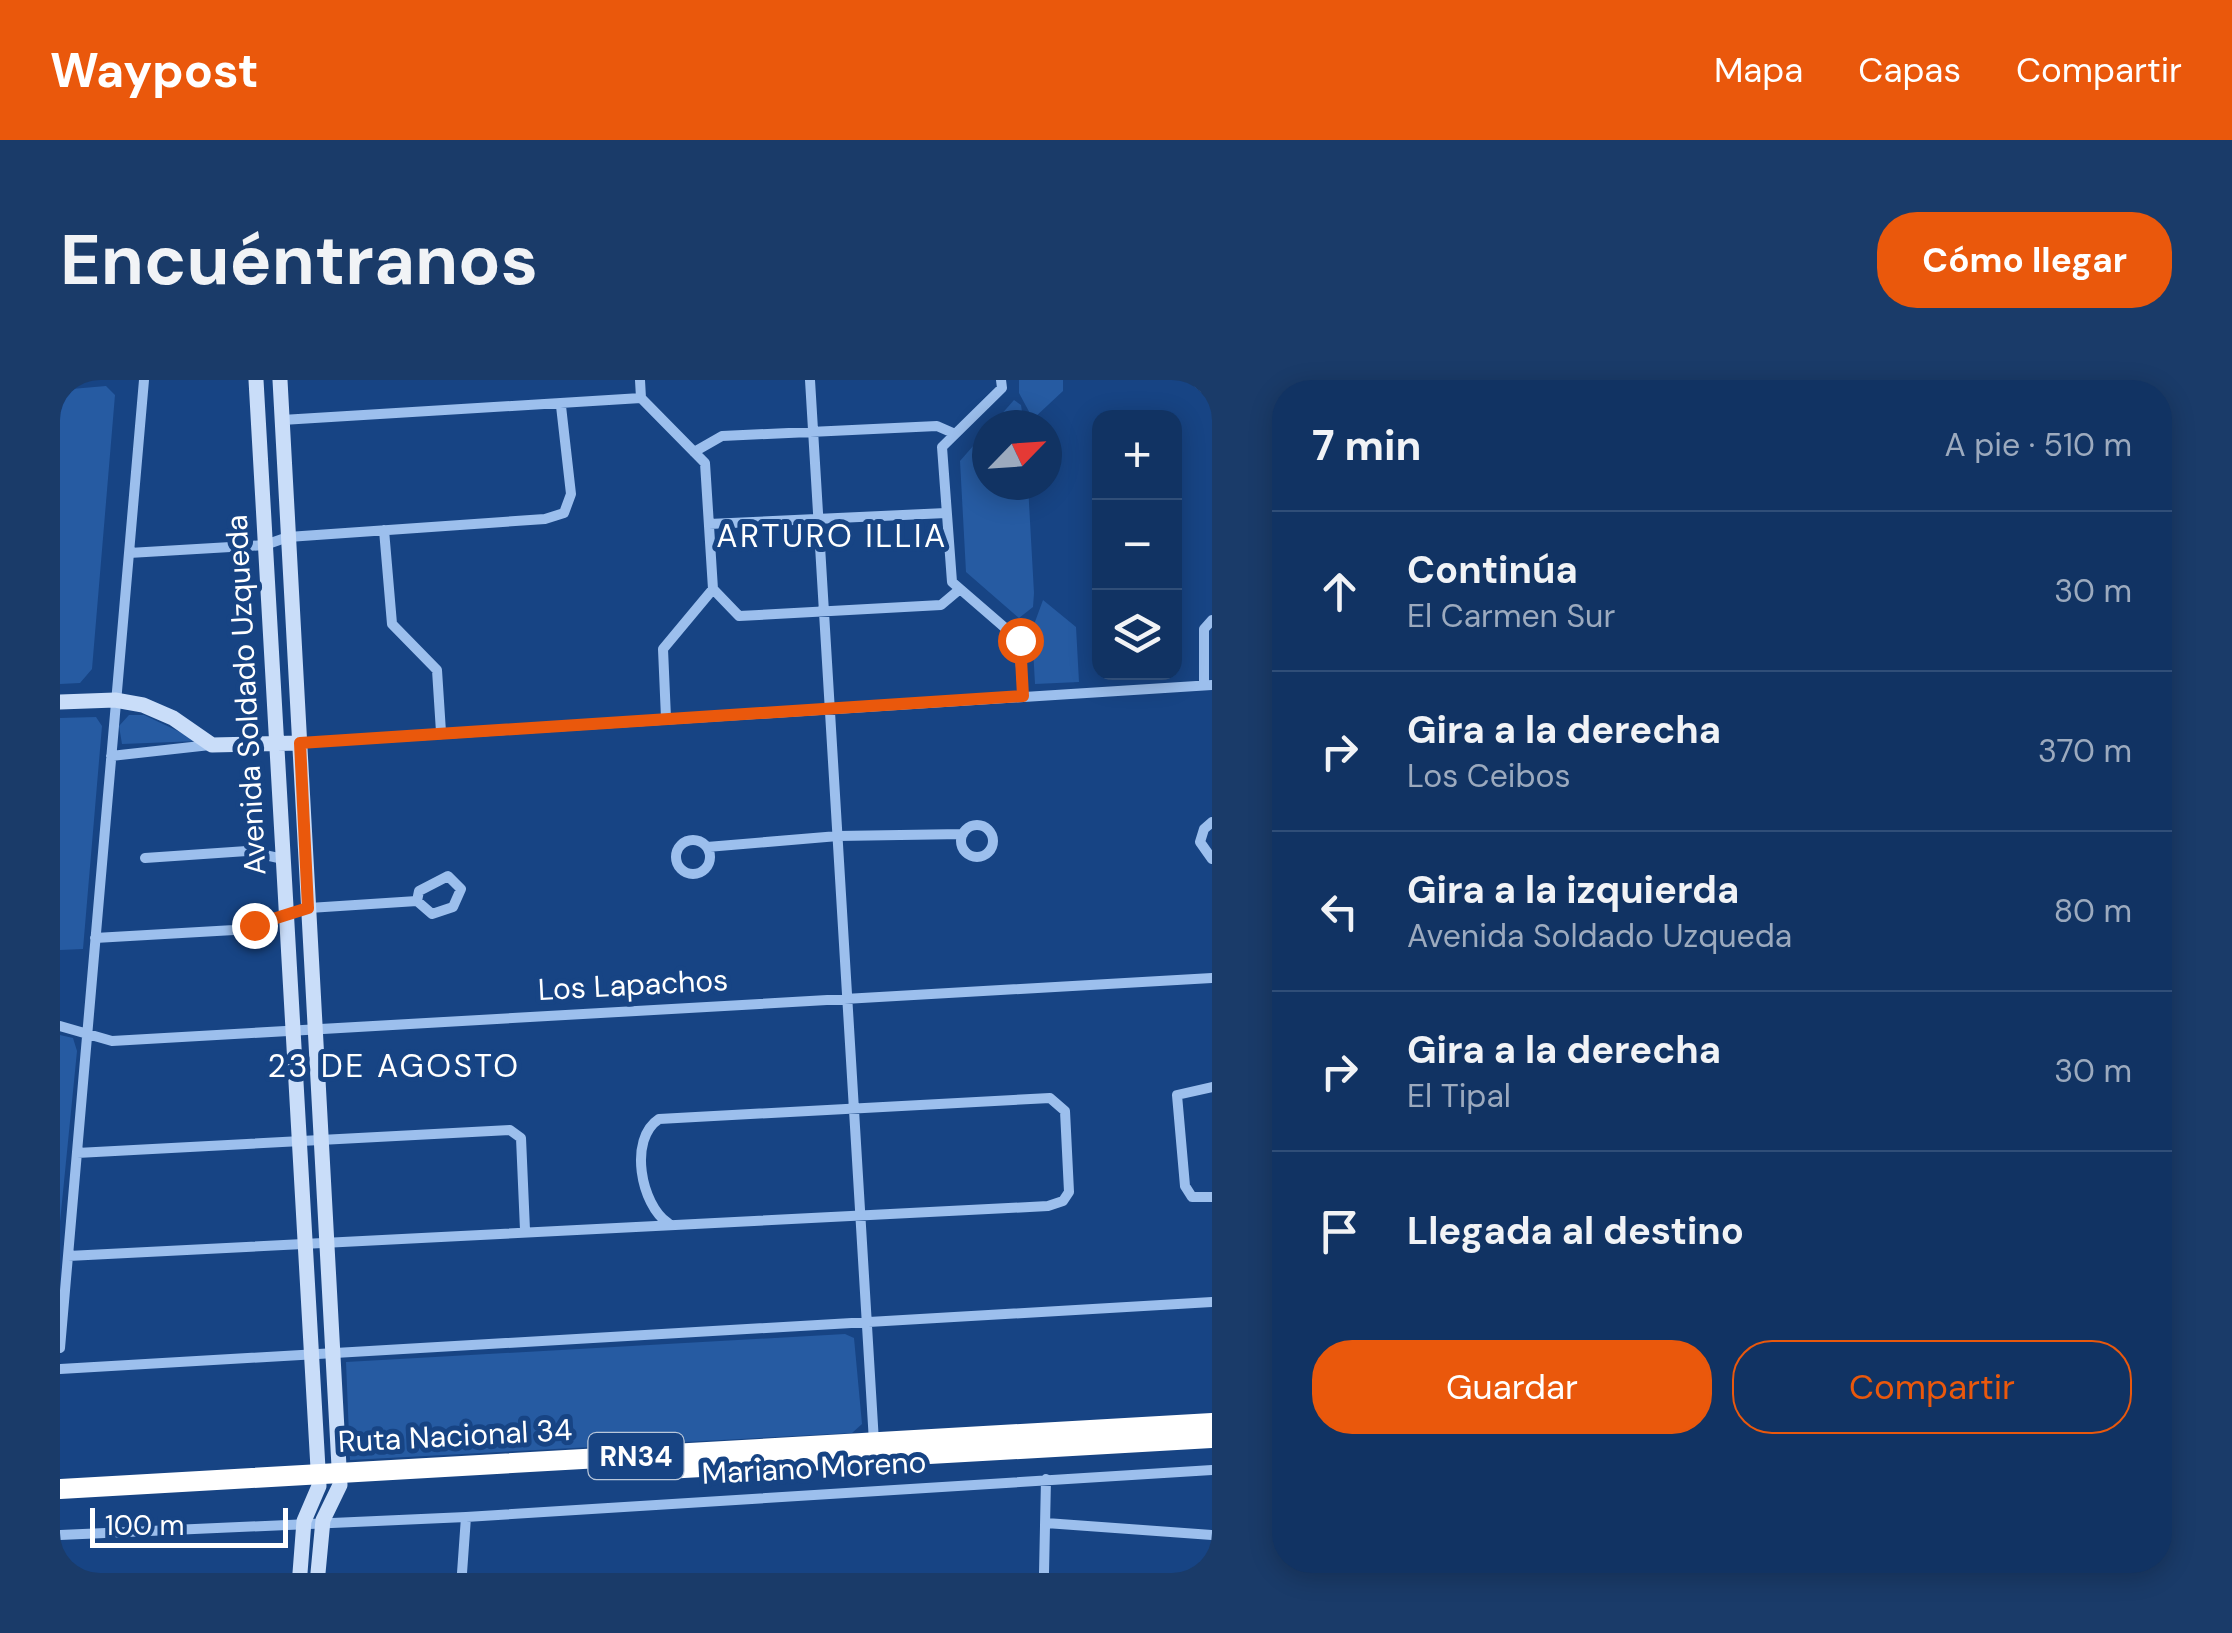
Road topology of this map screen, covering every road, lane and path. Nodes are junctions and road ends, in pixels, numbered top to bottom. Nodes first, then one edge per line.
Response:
1 (144, 380) edge
2 (256, 380) edge
3 (280, 380) edge
4 (640, 380) edge
5 (810, 380) edge
6 (1001, 380) edge
7 (1195, 380) edge
8 (1212, 395) edge
9 (641, 398) junction
10 (560, 406) junction
11 (282, 420) junction
12 (814, 432) junction
13 (953, 433) junction
14 (694, 452) junction
15 (946, 513) junction
16 (819, 518) junction
17 (709, 524) junction
18 (384, 530) junction
19 (288, 536) junction
20 (266, 546) junction
21 (128, 553) junction
22 (713, 589) junction
23 (960, 589) junction
24 (824, 612) junction
25 (1212, 620) edge
26 (1208, 685) edge
27 (1023, 696) junction
28 (115, 700) junction
29 (60, 702) edge
30 (830, 708) junction
31 (666, 718) junction
32 (441, 732) junction
33 (300, 743) junction
34 (276, 744) junction
35 (212, 745) junction
36 (111, 756) junction
37 (1212, 822) edge
38 (962, 834) dead end
39 (838, 836) junction
40 (708, 847) dead end
41 (145, 858) dead end
42 (283, 859) junction
43 (1212, 859) edge
44 (416, 901) junction
45 (308, 908) junction
46 (286, 912) junction
47 (95, 938) junction
48 (1212, 978) edge
49 (848, 997) junction
50 (60, 1026) edge
51 (315, 1029) junction
52 (293, 1030) junction
53 (88, 1034) junction
54 (1212, 1087) edge
55 (854, 1108) junction
56 (321, 1139) junction
57 (299, 1140) junction
58 (77, 1153) junction
59 (1207, 1197) edge
60 (862, 1214) junction
61 (668, 1223) junction
62 (525, 1230) junction
63 (327, 1241) junction
64 (305, 1243) junction
65 (68, 1256) junction
66 (1212, 1302) edge
67 (868, 1322) junction
68 (60, 1348) edge
69 (333, 1353) junction
70 (312, 1355) junction
71 (60, 1369) edge
72 (1212, 1423) edge
73 (1212, 1438) edge
74 (874, 1443) junction
75 (1212, 1470) edge
76 (329, 1480) junction
77 (1046, 1480) junction
78 (60, 1489) edge
79 (60, 1501) edge
80 (466, 1517) junction
81 (323, 1520) junction
82 (304, 1521) junction
83 (1046, 1523) junction
84 (60, 1535) edge
85 (1212, 1535) edge
86 (300, 1573) edge
87 (318, 1573) edge
88 (462, 1573) edge
89 (1044, 1573) edge

1 - 21 street
2 - 20 street, Avenida Soldado Uzqueda
3 - 11 street, Avenida Soldado Uzqueda
4 - 9 street
5 - 12 street
6 - 13 street
7 - 8 street
9 - 10 street
9 - 14 street
10 - 11 street
10 - 18 street
11 - 19 street, Avenida Soldado Uzqueda
12 - 13 street
12 - 14 street
12 - 16 street
13 - 15 street
14 - 17 street
15 - 16 street
15 - 23 street
16 - 17 street
16 - 24 street
17 - 22 street
18 - 19 street
18 - 32 street
19 - 20 street
19 - 33 street, Avenida Soldado Uzqueda
20 - 21 street
20 - 34 street, Avenida Soldado Uzqueda
21 - 28 street
22 - 24 street
22 - 31 street
23 - 24 street
23 - 27 street
24 - 30 street
25 - 26 street
26 - 27 street
27 - 30 street
28 - 29 street
28 - 35 street
28 - 36 street
30 - 31 street
30 - 39 street
31 - 32 street
32 - 33 street
33 - 34 street
33 - 45 street, Avenida Soldado Uzqueda
34 - 35 street
34 - 42 street, Avenida Soldado Uzqueda
35 - 36 street
36 - 47 street
37 - 43 street
38 - 39 street
39 - 40 street
39 - 49 street
41 - 42 street
42 - 46 street, Avenida Soldado Uzqueda
44 - 44 street
44 - 45 street
45 - 46 street
45 - 51 street, Avenida Soldado Uzqueda
46 - 47 street
46 - 52 street, Avenida Soldado Uzqueda
47 - 53 street
48 - 49 street, Los Lapachos
49 - 51 street, Los Lapachos
49 - 55 street
50 - 53 street, Los Lapachos
51 - 52 street, Los Lapachos
51 - 56 street, Avenida Soldado Uzqueda
52 - 53 street, Los Lapachos
52 - 57 street, Avenida Soldado Uzqueda
53 - 58 street
54 - 59 street
55 - 60 street
55 - 60 street
55 - 61 street
56 - 57 street
56 - 62 street
56 - 63 street, Avenida Soldado Uzqueda
57 - 58 street
57 - 64 street, Avenida Soldado Uzqueda
58 - 65 street
60 - 61 street
60 - 67 street
61 - 62 street
62 - 63 street
63 - 64 street
63 - 69 street, Avenida Soldado Uzqueda
64 - 65 street
64 - 70 street, Avenida Soldado Uzqueda
65 - 68 street
66 - 67 street
67 - 69 street
67 - 74 street
69 - 70 street
69 - 76 street, Avenida Soldado Uzqueda
70 - 71 street
70 - 76 street, Avenida Soldado Uzqueda
72 - 74 highway, Ruta Nacional 34 / RN34
73 - 76 highway, Ruta Nacional 34 / RN34
74 - 76 highway, Ruta Nacional 34 / RN34
75 - 77 street, Mariano Moreno
76 - 78 highway, Ruta Nacional 34 / RN34
76 - 79 highway, Ruta Nacional 34 / RN34
76 - 81 street
76 - 82 street
77 - 80 street, Mariano Moreno
77 - 83 street
80 - 81 street, Mariano Moreno
80 - 88 street
81 - 82 street, Mariano Moreno
81 - 87 street
82 - 84 street, Mariano Moreno
82 - 86 street
83 - 85 street
83 - 89 street

